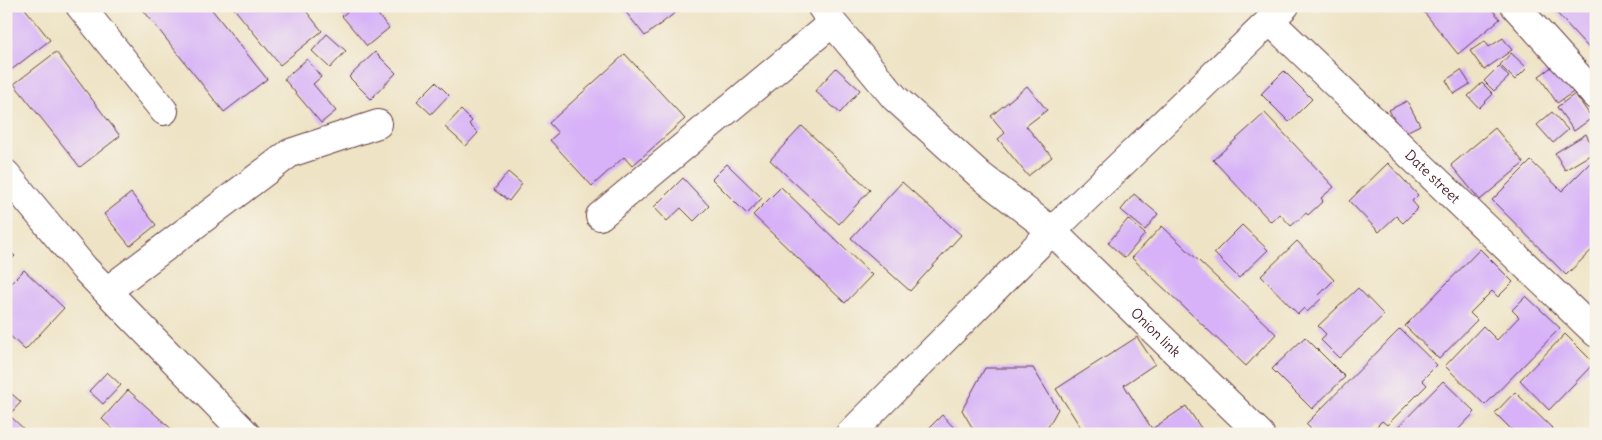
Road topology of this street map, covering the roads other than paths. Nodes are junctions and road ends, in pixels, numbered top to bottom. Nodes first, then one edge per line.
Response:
1 (80, 6) edge
2 (1515, 6) edge
3 (1278, 13) edge
4 (827, 15) edge
5 (1596, 96) edge
6 (164, 110) dead end
7 (378, 124) dead end
8 (6, 174) edge
9 (600, 216) dead end
10 (1052, 231) junction
11 (107, 292) junction
12 (1596, 333) edge
13 (232, 428) edge
14 (850, 434) edge
15 (1260, 434) edge

1 - 6 street
2 - 5 street
3 - 10 street
3 - 12 street, Date street
4 - 9 street
4 - 10 street, Onion link
7 - 11 street
8 - 11 street
10 - 14 street
10 - 15 street, Onion link
11 - 13 street

